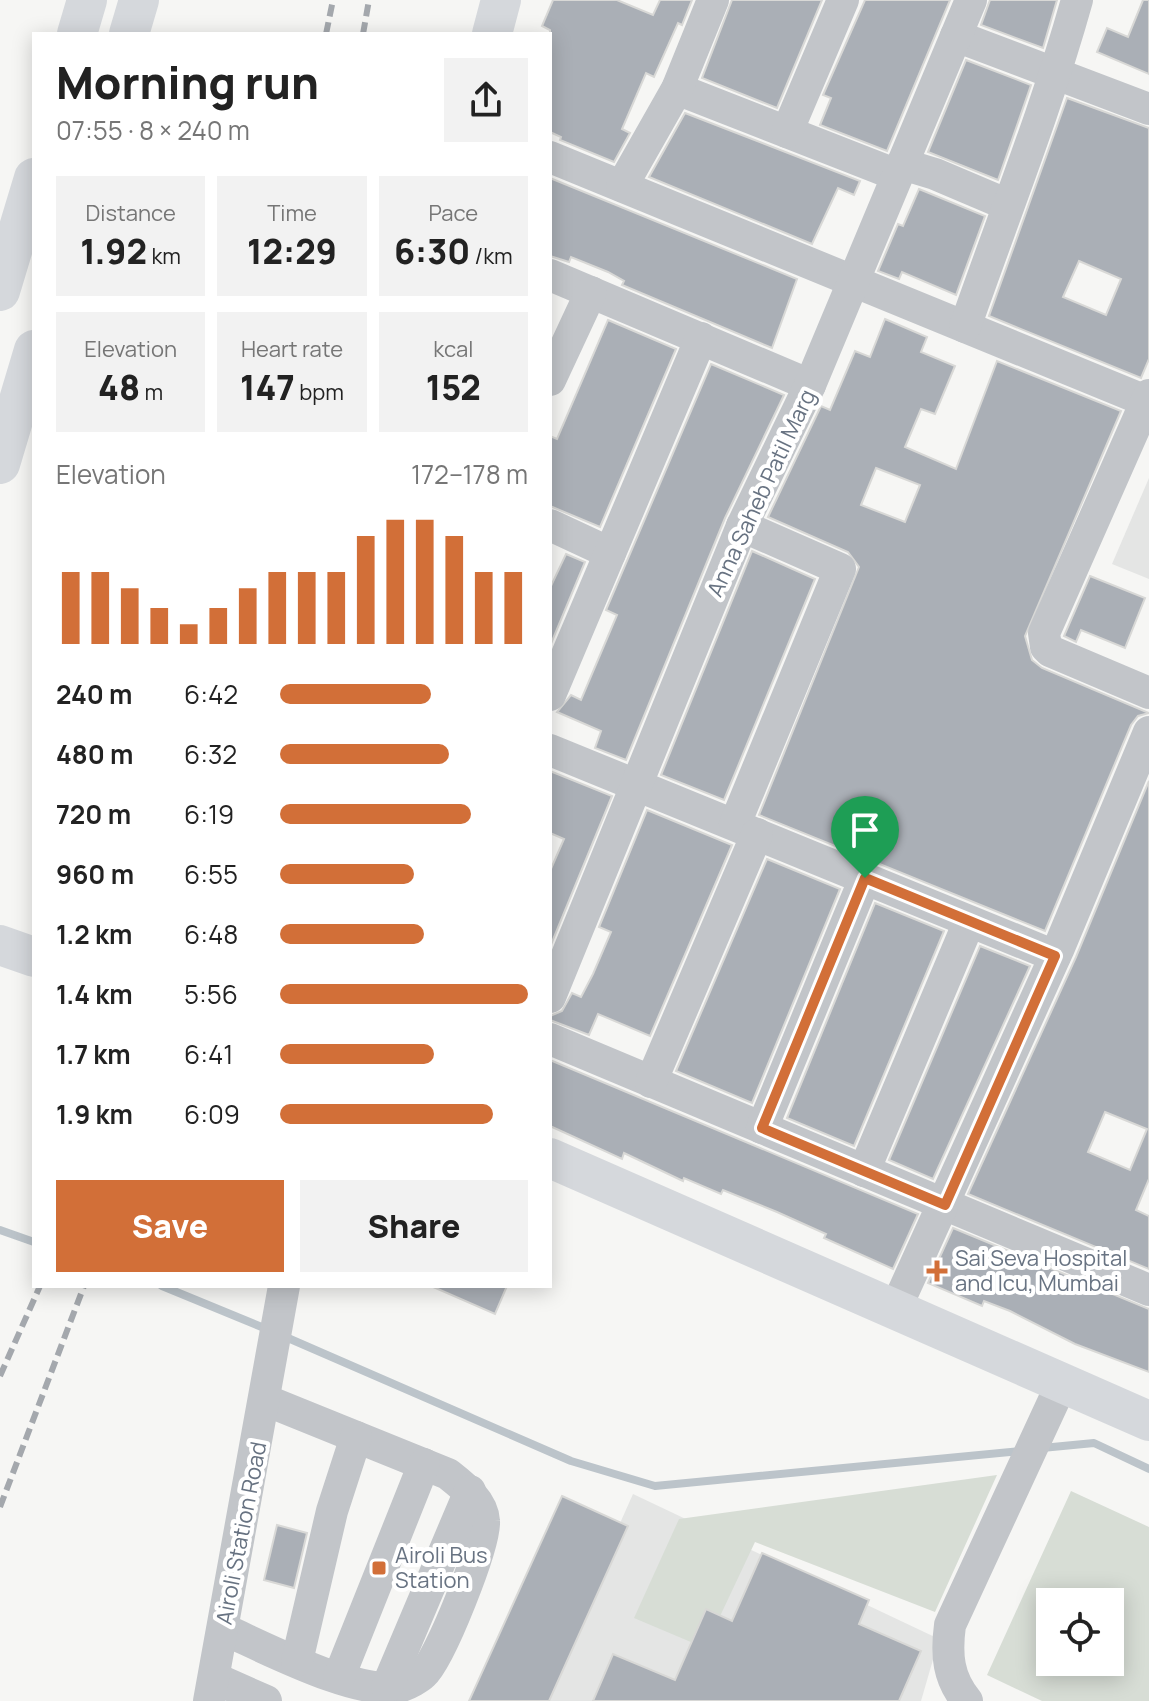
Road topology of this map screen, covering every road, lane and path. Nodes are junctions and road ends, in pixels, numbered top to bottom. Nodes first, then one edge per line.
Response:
1 (87, 0) edge
2 (139, 0) edge
3 (501, 0) edge
4 (713, 0) edge
5 (843, 0) edge
6 (971, 0) edge
7 (1077, 0) edge
8 (78, 32) edge
9 (130, 32) edge
10 (493, 32) edge
11 (956, 36) junction
12 (1056, 77) junction
13 (677, 89) junction
14 (1149, 109) edge
15 (787, 132) junction
16 (552, 158) edge
17 (900, 169) junction
18 (32, 185) edge
19 (622, 186) junction
20 (1008, 205) junction
21 (552, 276) edge
22 (854, 282) junction
23 (0, 291) edge
24 (591, 292) junction
25 (965, 327) junction
26 (701, 338) junction
27 (32, 357) edge
28 (552, 376) edge
29 (810, 385) junction
30 (1148, 398) edge
31 (0, 464) edge
32 (552, 526) edge
33 (742, 526) junction
34 (610, 553) junction
35 (552, 690) edge
36 (1149, 693) edge
37 (1149, 732) edge
38 (552, 751) edge
39 (635, 786) junction
40 (746, 829) junction
41 (865, 878) junction
42 (969, 922) junction
43 (0, 945) edge
44 (32, 956) edge
45 (1055, 956) junction
46 (552, 992) edge
47 (552, 1040) edge
48 (651, 1082) junction
49 (762, 1128) junction
50 (552, 1159) edge
51 (864, 1171) junction
52 (945, 1205) junction
53 (1149, 1290) edge
54 (284, 1291) edge
55 (895, 1310) junction
56 (1057, 1394) junction
57 (265, 1400) junction
58 (1149, 1421) edge
59 (356, 1437) junction
60 (424, 1464) junction
61 (223, 1629) junction
62 (297, 1661) junction
63 (339, 1677) junction
64 (211, 1690) edge
65 (266, 1701) edge
66 (967, 1701) edge

1 - 8 main road
2 - 9 main road
3 - 10 main road
4 - 13 street
5 - 15 street
6 - 11 street, Anna Saheb Patil Marg
7 - 12 street
11 - 12 street
11 - 17 street, Anna Saheb Patil Marg
12 - 14 street
12 - 20 street
13 - 15 street
13 - 19 street
15 - 17 street
16 - 19 street
17 - 20 street
17 - 22 street, Anna Saheb Patil Marg
18 - 23 main road
19 - 22 street
20 - 25 street
21 - 24 street
22 - 25 street
22 - 29 street, Anna Saheb Patil Marg
24 - 26 street
24 - 28 street
25 - 30 street
26 - 29 street
26 - 34 street
27 - 31 main road
29 - 33 street, Anna Saheb Patil Marg
30 - 36 street
32 - 34 street
33 - 39 street, Anna Saheb Patil Marg
33 - 40 street
34 - 35 street
37 - 45 street
38 - 39 street
39 - 40 street
39 - 46 street, Anna Saheb Patil Marg
40 - 41 street
40 - 48 street
41 - 42 street
41 - 49 street
42 - 45 street
42 - 51 street
43 - 44 main road
45 - 52 street
47 - 48 street
48 - 49 street
49 - 51 street
50 - 55 main road
51 - 52 street
52 - 53 street
52 - 55 street
54 - 57 street, Airoli Station Road
55 - 56 main road
56 - 58 main road
56 - 66 street
57 - 59 street
57 - 61 street, Airoli Station Road
59 - 60 street
59 - 62 street
60 - 63 street
60 - 63 street
61 - 62 street
61 - 64 street, Airoli Station Road
62 - 63 street
64 - 65 street

